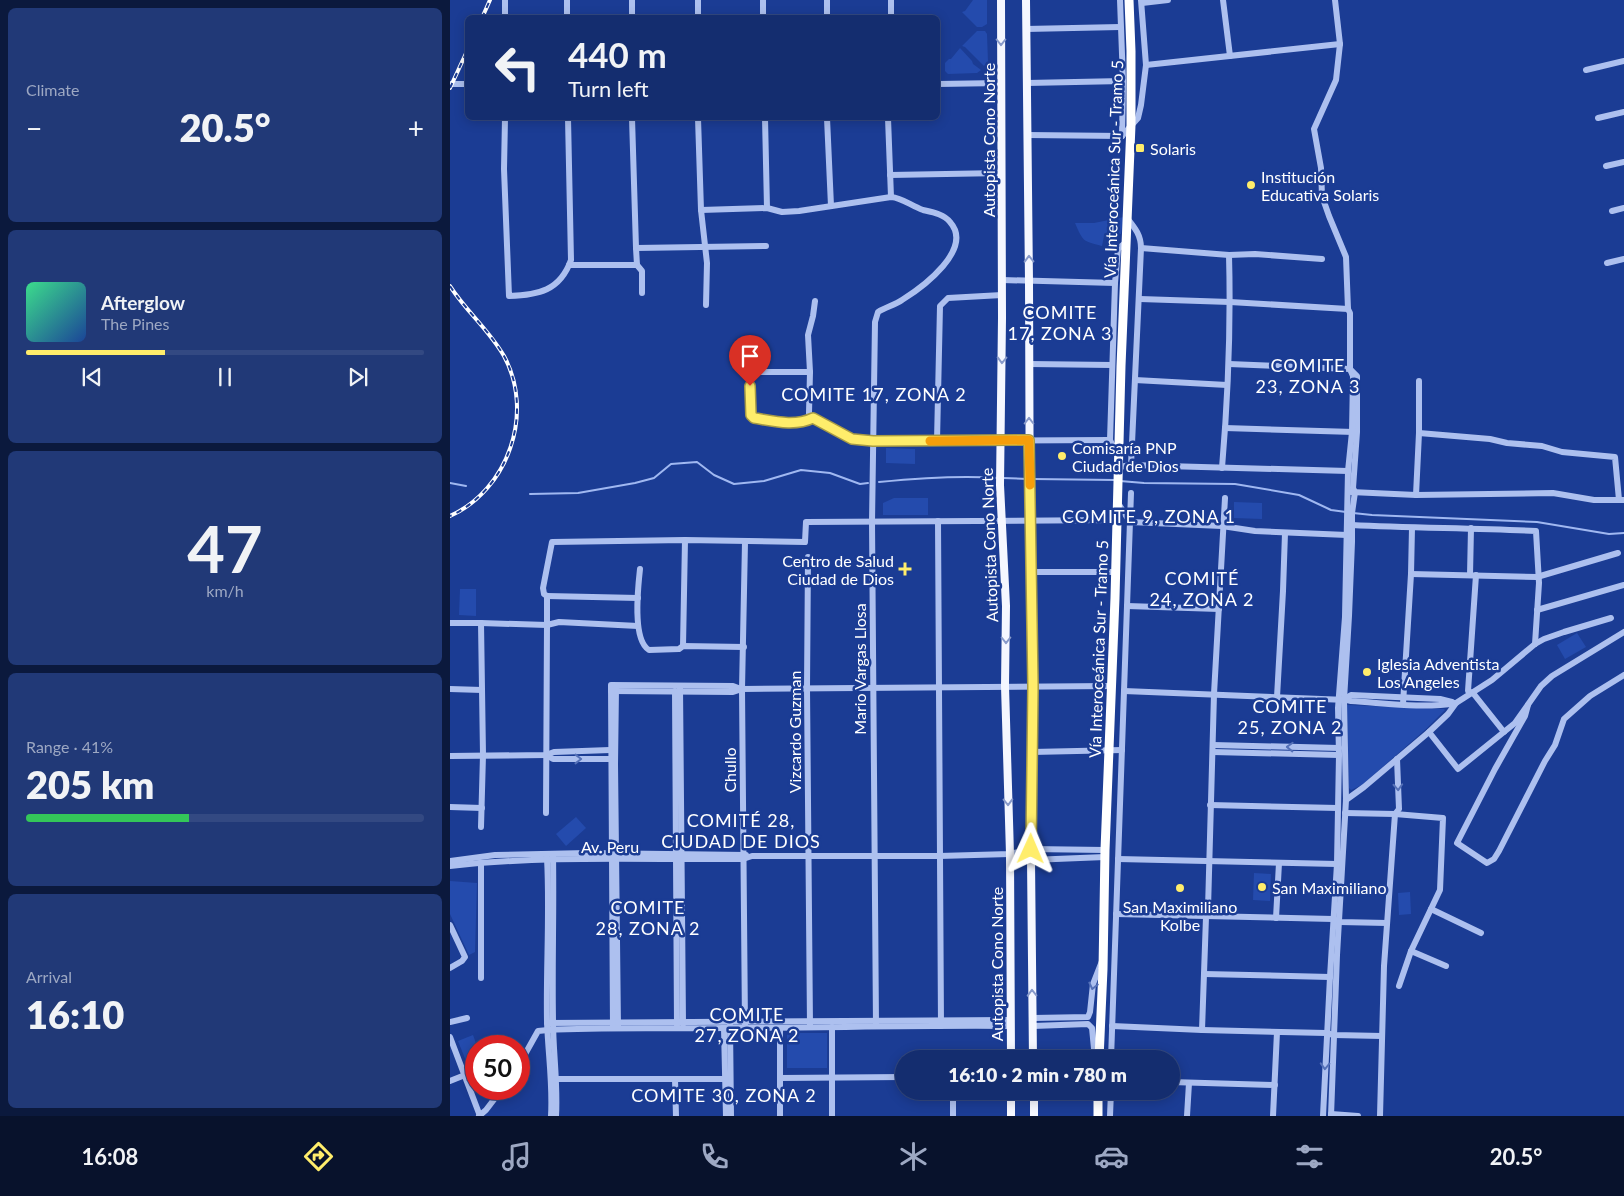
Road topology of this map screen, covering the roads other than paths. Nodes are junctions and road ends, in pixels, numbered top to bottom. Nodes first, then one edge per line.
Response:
1 (505, 0) edge
2 (567, 0) edge
3 (632, 0) edge
4 (698, 0) edge
5 (763, 0) edge
6 (827, 0) edge
7 (891, 0) edge
8 (1001, 0) edge
9 (1026, 0) edge
10 (1120, 0) edge
11 (1129, 0) edge
12 (1168, 0) edge
13 (1223, 0) edge
14 (1335, 0) edge
15 (1142, 1) edge
16 (505, 15) edge
17 (567, 15) edge
18 (632, 15) edge
19 (698, 15) edge
20 (764, 15) edge
21 (827, 15) edge
22 (891, 15) edge
23 (1120, 26) junction
24 (1026, 29) junction
25 (1340, 44) junction
26 (1230, 56) junction
27 (1624, 60) edge
28 (1146, 65) junction
29 (1586, 70) dead end
30 (1123, 81) junction
31 (1001, 83) junction
32 (450, 84) edge
33 (465, 84) edge
34 (940, 84) edge
35 (1027, 84) junction
36 (1624, 112) edge
37 (1598, 118) dead end
38 (504, 120) edge
39 (568, 120) edge
40 (632, 120) edge
41 (698, 120) edge
42 (765, 120) edge
43 (827, 120) edge
44 (888, 120) edge
45 (1131, 125) junction
46 (1027, 135) junction
47 (1122, 136) junction
48 (1624, 162) edge
49 (1606, 166) dead end
50 (1002, 173) junction
51 (890, 175) junction
52 (891, 197) junction
53 (831, 206) junction
54 (768, 208) junction
55 (1624, 208) edge
56 (701, 210) junction
57 (1612, 211) dead end
58 (1127, 218) junction
59 (1125, 243) junction
60 (706, 246) junction
61 (766, 246) dead end
62 (636, 248) junction
63 (1141, 248) junction
64 (1228, 255) junction
65 (1322, 259) dead end
66 (1624, 259) edge
67 (1607, 263) dead end
68 (570, 265) junction
69 (637, 265) junction
70 (1002, 280) junction
71 (1029, 282) junction
72 (1115, 283) junction
73 (642, 293) dead end
74 (1002, 295) junction
75 (1140, 299) junction
76 (815, 301) dead end
77 (1230, 302) junction
78 (706, 305) dead end
79 (1348, 309) junction
80 (1029, 364) junction
81 (1229, 364) junction
82 (1112, 365) junction
83 (1350, 370) junction
84 (810, 372) junction
85 (1135, 380) junction
86 (1419, 381) dead end
87 (1227, 385) junction
88 (813, 418) junction
89 (1225, 428) junction
90 (1354, 432) junction
91 (1419, 433) junction
92 (1029, 440) junction
93 (1110, 440) junction
94 (873, 441) junction
95 (937, 441) junction
96 (1001, 441) junction
97 (1131, 465) junction
98 (1119, 466) junction
99 (1222, 468) junction
100 (1348, 471) junction
101 (1351, 492) junction
102 (1131, 493) dead end
103 (1416, 495) junction
104 (1224, 498) dead end
105 (1622, 500) edge
106 (1118, 503) junction
107 (1030, 520) junction
108 (1117, 520) junction
109 (938, 521) junction
110 (1003, 521) junction
111 (872, 522) junction
112 (1130, 522) junction
113 (1352, 525) junction
114 (1222, 526) junction
115 (1412, 528) junction
116 (1471, 528) junction
117 (1285, 533) junction
118 (1347, 535) junction
119 (685, 540) junction
120 (746, 542) junction
121 (1618, 553) dead end
122 (808, 557) dead end
123 (640, 569) dead end
124 (1030, 572) junction
125 (1116, 572) junction
126 (1411, 574) junction
127 (1473, 575) junction
128 (1537, 577) junction
129 (1624, 585) edge
130 (547, 596) junction
131 (638, 598) junction
132 (1127, 606) junction
133 (1219, 609) junction
134 (1537, 610) junction
135 (1611, 618) dead end
136 (481, 623) junction
137 (450, 624) edge
138 (547, 625) junction
139 (638, 626) junction
140 (1624, 632) edge
141 (1535, 644) junction
142 (683, 646) junction
143 (744, 647) junction
144 (1624, 675) edge
145 (1006, 686) junction
146 (1033, 686) junction
147 (1111, 686) junction
148 (873, 687) junction
149 (939, 687) junction
150 (807, 688) junction
151 (450, 689) edge
152 (614, 689) junction
153 (678, 689) junction
154 (742, 689) junction
155 (482, 690) junction
156 (1124, 691) junction
157 (1473, 693) junction
158 (1214, 694) junction
159 (1277, 697) junction
160 (1341, 700) junction
161 (1403, 701) junction
162 (1456, 703) junction
163 (1528, 706) junction
164 (1429, 732) junction
165 (1504, 732) junction
166 (1213, 744) junction
167 (610, 750) junction
168 (1109, 750) junction
169 (1122, 750) junction
170 (1032, 752) junction
171 (1213, 752) junction
172 (1339, 752) junction
173 (483, 755) junction
174 (546, 755) junction
175 (450, 756) edge
176 (610, 759) junction
177 (1396, 759) junction
178 (1346, 800) junction
179 (1210, 805) junction
180 (450, 807) edge
181 (482, 808) junction
182 (1338, 808) junction
183 (546, 813) dead end
184 (1345, 813) junction
185 (1395, 814) junction
186 (482, 827) dead end
187 (1031, 849) junction
188 (1105, 853) junction
189 (1010, 854) junction
190 (614, 856) junction
191 (809, 856) junction
192 (874, 856) junction
193 (939, 856) junction
194 (550, 857) junction
195 (679, 857) junction
196 (743, 857) junction
197 (1118, 859) junction
198 (1030, 860) junction
199 (450, 861) edge
200 (1209, 861) junction
201 (481, 863) junction
202 (1279, 863) junction
203 (1337, 864) junction
204 (450, 866) edge
205 (1431, 909) junction
206 (1116, 914) junction
207 (1206, 917) junction
208 (1276, 918) junction
209 (1337, 921) junction
210 (1387, 923) junction
211 (450, 925) edge
212 (1480, 933) dead end
213 (1411, 951) junction
214 (1103, 957) junction
215 (1446, 966) dead end
216 (450, 968) edge
217 (1204, 974) junction
218 (1330, 977) junction
219 (481, 978) dead end
220 (1399, 986) dead end
221 (468, 1018) dead end
222 (450, 1022) edge
223 (1033, 1022) junction
224 (876, 1023) junction
225 (941, 1023) junction
226 (1011, 1023) junction
227 (810, 1024) junction
228 (616, 1025) junction
229 (680, 1025) junction
230 (745, 1025) junction
231 (550, 1026) junction
232 (728, 1026) junction
233 (1112, 1026) junction
234 (780, 1028) junction
235 (832, 1028) junction
236 (1202, 1030) junction
237 (1277, 1032) junction
238 (1326, 1033) junction
239 (1334, 1036) junction
240 (1382, 1036) junction
241 (450, 1038) edge
242 (530, 1045) edge
243 (1011, 1050) edge
244 (1033, 1050) edge
245 (1094, 1050) edge
246 (1099, 1050) edge
247 (1112, 1050) edge
248 (465, 1075) joint
249 (895, 1077) edge
250 (780, 1078) junction
251 (832, 1078) junction
252 (554, 1079) junction
253 (676, 1079) junction
254 (726, 1079) junction
255 (450, 1081) edge
256 (1180, 1082) edge
257 (1189, 1083) junction
258 (1275, 1085) junction
259 (474, 1100) edge
260 (494, 1100) edge
261 (953, 1100) edge
262 (1011, 1100) edge
263 (1034, 1100) edge
264 (1098, 1100) edge
265 (1111, 1100) edge
266 (1331, 1115) edge
267 (480, 1116) edge
268 (551, 1116) edge
269 (556, 1116) edge
270 (676, 1116) edge
271 (726, 1116) edge
272 (731, 1116) edge
273 (780, 1116) edge
274 (832, 1116) edge
275 (953, 1116) edge
276 (1011, 1116) edge
277 (1034, 1116) edge
278 (1098, 1116) edge
279 (1110, 1116) edge
280 (1187, 1116) edge
281 (1274, 1116) edge
282 (1323, 1116) edge
283 (1358, 1116) edge
284 (1380, 1116) edge

1 - 16 street
2 - 17 street
3 - 18 street
4 - 19 street
5 - 20 street
6 - 21 street
7 - 22 street
8 -> 31 main road, Autopista Cono Norte
9 - 24 main road
10 - 23 street
11 - 45 highway, Vía Interoceánica Sur - Tramo 5
12 - 15 street
13 - 26 street
14 - 25 street
15 - 28 street
23 - 24 street
23 - 30 street
24 - 35 main road
25 - 26 street
25 - 79 street
26 - 28 street
27 - 29 street
28 - 45 street
30 - 35 street
30 - 47 street
31 - 34 street
31 - 50 main road, Autopista Cono Norte
32 - 33 street
35 - 46 main road
36 - 37 street
38 - 68 street
39 - 68 street
40 - 62 street
41 - 56 street
42 - 54 street
43 - 53 street
44 - 51 street
45 - 47 street
45 - 58 highway, Vía Interoceánica Sur - Tramo 5
46 - 47 street
71 -> 46 main road
48 - 49 street
50 - 51 street
50 - 70 main road, Autopista Cono Norte
51 - 52 street
52 - 53 street
52 - 94 street, Mario Vargas Llosa
53 - 54 street
54 - 56 street
55 - 57 street
56 - 60 street
58 - 59 highway, Vía Interoceánica Sur - Tramo 5
58 - 63 street
59 - 72 street
59 - 98 highway, Vía Interoceánica Sur - Tramo 5
60 - 61 street
60 - 62 street
60 - 78 street
62 - 69 street
63 - 64 street
63 - 75 street
64 - 65 street
64 - 77 street
66 - 67 street
68 - 69 street
69 - 73 street
70 - 71 street
70 - 74 main road, Autopista Cono Norte
71 - 72 street
71 - 80 main road
72 - 82 street
74 - 95 street
74 -> 96 main road, Autopista Cono Norte
75 - 77 street
75 - 85 street
76 - 84 street
77 - 79 street
77 - 81 street
79 - 83 street
80 - 82 street
92 -> 80 main road
81 - 83 street
81 - 87 street
82 - 93 street
83 - 90 street
84 - 88 street
84 - 88 street
85 - 87 street
85 - 97 street
86 - 91 street
87 - 89 street
88 - 94 street
89 - 90 street
89 - 99 street
90 - 100 street
90 - 101 street
91 - 103 street
91 - 105 street
92 - 93 street
92 - 96 street
92 - 107 main road
93 - 98 street
94 - 95 street
94 - 111 street, Mario Vargas Llosa
95 - 96 street
96 - 110 main road, Autopista Cono Norte
97 - 98 street
97 - 99 street
98 - 106 highway, Vía Interoceánica Sur - Tramo 5
99 - 100 street
100 - 101 street
101 - 103 street
101 - 113 street
101 - 118 street
102 - 112 street
103 - 105 street
104 - 114 street
106 - 108 highway, Vía Interoceánica Sur - Tramo 5
106 - 112 street
107 - 108 street
107 - 110 street
107 - 124 main road
108 - 125 highway, Vía Interoceánica Sur - Tramo 5
109 - 110 street
109 - 111 street
109 - 149 street
110 -> 145 main road, Autopista Cono Norte
111 - 120 street
111 - 148 street, Mario Vargas Llosa
112 - 114 street
112 - 132 street
113 - 115 street
113 - 160 street
114 - 117 street
114 - 133 street
115 - 116 street
115 - 126 street
116 - 127 street
116 - 128 street
117 - 118 street
117 - 159 street
118 - 160 street
119 - 120 street
119 - 130 street
119 - 142 street
120 - 143 street, Chullo
121 - 128 street
122 - 150 street, Vizcardo Guzman
123 - 131 street
124 - 125 street
124 - 146 main road
125 - 147 highway, Vía Interoceánica Sur - Tramo 5
126 - 127 street
126 - 161 street
127 - 128 street
127 - 157 street
128 - 134 street
129 - 134 street
130 - 131 street
130 - 138 street
131 - 139 street
132 - 133 street
132 - 156 street
133 - 158 street
134 - 141 street
135 - 141 street
136 - 137 street
136 - 138 street
136 - 155 street
138 - 139 street
138 - 174 street
139 - 142 street
140 - 163 street
141 - 157 street
142 - 143 street
143 - 154 street, Chullo
144 - 163 street
145 - 146 street
145 - 149 street
145 -> 189 main road, Autopista Cono Norte
146 - 147 street
146 - 170 main road
147 - 168 highway, Vía Interoceánica Sur - Tramo 5
148 - 149 street
148 - 150 street
148 - 192 street, Mario Vargas Llosa
149 - 193 street
150 - 154 street
150 - 191 street, Vizcardo Guzman
151 - 155 street
152 - 153 street
152 - 167 street
152 - 190 street
153 - 154 street
153 - 195 street
154 - 196 street, Chullo
155 - 173 street
156 - 158 street
156 - 169 street
157 - 162 street
157 - 165 street
158 - 159 street
158 - 166 street
159 - 160 street
160 - 161 street
160 - 172 street
160 - 178 street
161 - 162 street
162 - 164 street
163 - 165 street
164 - 165 street
164 - 177 street
166 - 171 street
172 -> 166 street
167 - 174 street
167 - 176 street
168 - 169 street
168 - 170 street
168 - 188 highway, Vía Interoceánica Sur - Tramo 5
169 - 197 street
170 - 187 main road
171 - 172 street
171 - 179 street
172 - 182 street
173 - 174 street
173 - 175 street
173 - 181 street
174 -> 176 street
174 - 183 street
176 - 190 street
177 - 178 street
177 -> 185 street
178 - 184 street
179 - 182 street
179 - 200 street
180 - 181 street
181 - 186 street
182 - 203 street
184 - 185 street
184 - 209 street
185 - 205 street
185 - 210 street
187 - 188 street
187 - 189 street
187 - 198 main road
188 - 198 street
188 - 214 highway, Vía Interoceánica Sur - Tramo 5
189 - 193 street
189 - 198 street
189 - 226 main road, Autopista Cono Norte
190 - 194 street
190 - 195 street
190 - 228 street
191 - 192 street
191 - 196 street
191 - 227 street, Vizcardo Guzman
192 - 193 street
192 - 224 street, Mario Vargas Llosa
193 - 225 street
194 - 199 street
194 - 201 street
194 - 231 street
195 - 196 street
195 - 229 street
196 - 230 street, Chullo
197 - 200 street
197 - 206 street
223 -> 198 main road
200 - 202 street
200 - 207 street
201 - 204 street
201 - 219 street
202 - 203 street
202 - 208 street
203 - 209 street
205 - 212 street
205 - 213 street
206 - 207 street
206 - 233 street
207 - 208 street
207 - 217 street
208 - 209 street
209 - 210 street
209 - 218 street
209 - 239 street
210 - 240 street
211 - 216 street
213 - 215 street
213 - 220 street
214 -> 223 street
214 - 246 highway, Vía Interoceánica Sur - Tramo 5
217 - 218 street
217 - 236 street
218 - 238 street
221 - 222 street
223 - 244 main road
223 - 245 street
224 - 225 street
224 - 227 street
224 - 235 street
225 - 226 street
226 - 243 main road, Autopista Cono Norte
227 - 230 street
227 - 234 street
227 - 235 street
228 - 229 street
228 - 231 street
229 - 232 street
230 - 232 street
230 - 234 street
231 - 242 street
231 - 252 street
232 - 254 street
232 - 272 street
233 - 236 street
233 - 247 street
234 - 250 street
235 - 251 street
236 - 237 street
237 - 238 street
237 - 258 street
238 - 239 street
238 -> 282 street
239 - 240 street
239 - 266 street
240 - 284 street
241 - 248 street
248 - 255 street
249 - 251 street
250 - 251 street
250 - 273 street
251 - 274 street
252 - 253 street
252 - 268 street
252 - 269 street
253 - 254 street
253 - 270 street
254 - 271 street
256 - 257 street
257 - 258 street
257 - 280 street
258 - 281 street
259 - 267 street
260 - 267 street
261 - 275 street
262 - 276 main road
263 - 277 main road
264 - 278 highway
265 - 279 street
266 - 283 street

